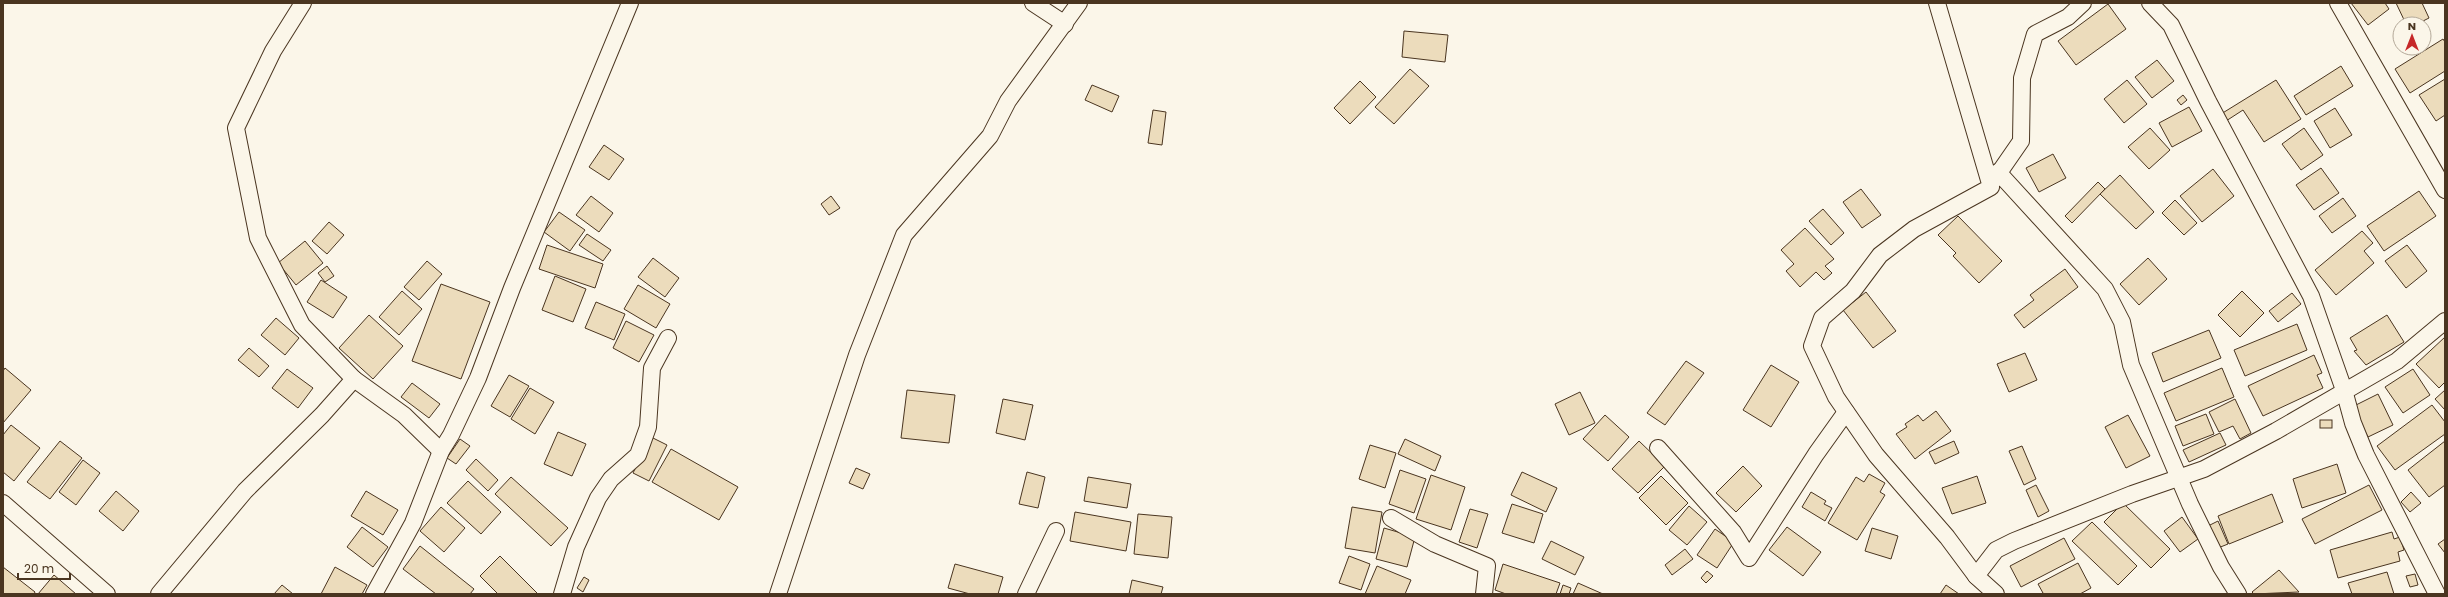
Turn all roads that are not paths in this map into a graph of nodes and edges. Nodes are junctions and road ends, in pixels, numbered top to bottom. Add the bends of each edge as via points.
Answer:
1 (303, 3) edge
2 (630, 3) edge
3 (1033, 3) edge
4 (1079, 3) edge
5 (1937, 3) edge
6 (2083, 3) edge
7 (2150, 3) edge
8 (2338, 3) edge
9 (1065, 24) junction
10 (1998, 172) junction
11 (1991, 187) junction
12 (2445, 190) edge
13 (2445, 321) edge
14 (668, 338) dead end
15 (354, 379) junction
16 (2344, 390) junction
17 (1846, 412) junction
18 (1658, 448) dead end
19 (441, 451) junction
20 (2179, 478) junction
21 (3, 503) edge
22 (1391, 518) dead end
23 (1056, 531) dead end
24 (1976, 576) junction
25 (106, 594) edge
26 (159, 594) edge
27 (374, 594) edge
28 (562, 594) edge
29 (778, 594) edge
30 (1026, 594) edge
31 (1484, 594) edge
32 (1996, 594) edge
33 (2238, 594) edge
34 (2436, 594) edge

1 - 15 street via 273,51 236,128 258,238 302,325
2 - 19 street via 512,288 478,378
3 - 9 street
4 - 9 street
5 - 11 street
6 - 10 street via 2068,17 2036,34 2022,78 2021,141
7 - 16 street via 2171,25 2208,101 2311,296
8 - 12 street
9 - 29 street via 1008,101 990,136 904,235 857,355
10 - 11 street
10 - 20 street via 2105,288 2122,322 2131,365
11 - 17 street via 1914,229 1880,256 1853,291 1822,318 1812,346 1836,397
13 - 16 street via 2397,361
14 - 28 street via 652,368 648,427 638,454 611,479 598,498 576,547
15 - 19 street via 404,415
15 - 26 street via 322,415 245,491
16 - 20 street via 2270,434 2204,469
16 - 34 street via 2353,423 2366,455
17 - 18 street via 1749,558 1733,532
17 - 24 street via 1876,454 1947,537
19 - 27 street via 413,523
20 - 24 street via 2014,541 1996,550
20 - 33 street via 2205,536
21 - 25 street
22 - 31 street via 1435,544 1487,566
23 - 30 street
24 - 32 street

